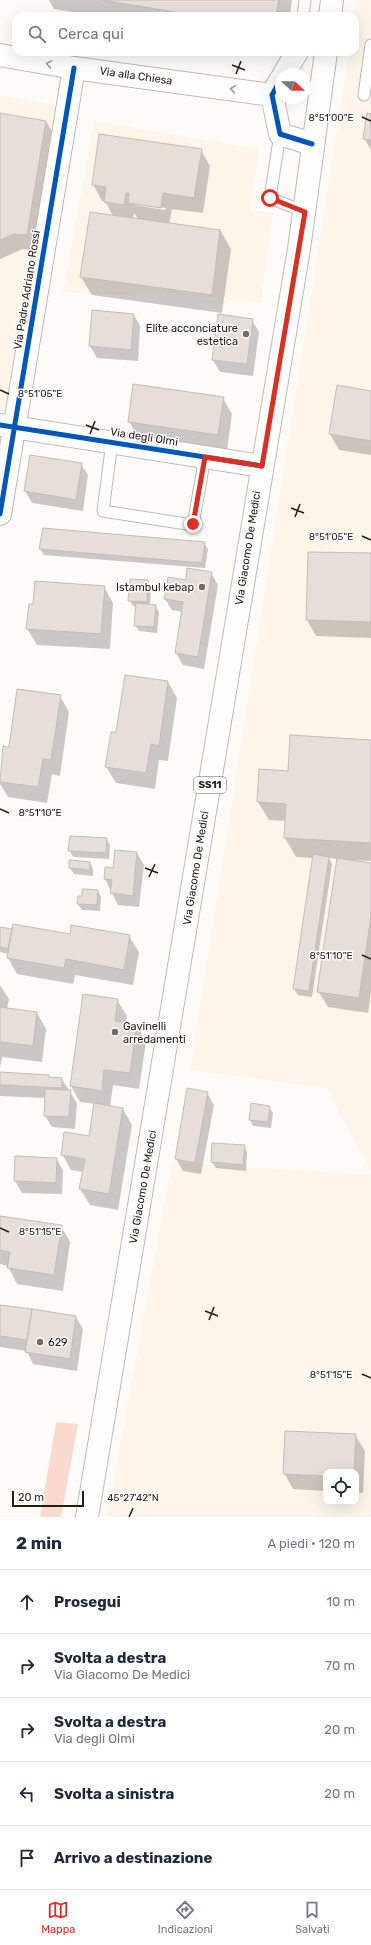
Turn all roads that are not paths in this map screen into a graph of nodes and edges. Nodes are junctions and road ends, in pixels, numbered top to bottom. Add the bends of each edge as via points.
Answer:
1 (305, 0) edge
2 (332, 0) edge
3 (303, 12) edge
4 (330, 12) edge
5 (371, 45) edge
6 (0, 55) edge
7 (295, 56) edge
8 (325, 56) edge
9 (74, 68) junction
10 (288, 68) edge
11 (275, 87) edge
12 (364, 95) dead end
13 (277, 104) edge
14 (280, 134) junction
15 (312, 144) junction
16 (305, 212) junction
17 (8, 426) edge
18 (112, 442) junction
19 (205, 457) junction
20 (262, 466) junction
21 (0, 514) edge
22 (87, 1517) edge

1 - 3 lane
2 - 4 main road
5 - 12 lane
9 -> 6 main road, Via alla Chiesa
7 - 10 main road
8 - 15 main road, Via Giacomo De Medici / SS11
11 -> 9 main road, Via alla Chiesa
9 - 17 main road, Via Padre Adriano Rossi
13 - 14 main road, Via alla Chiesa
14 - 15 main road
14 - 16 lane via 270,198
15 - 16 main road, Via Giacomo De Medici / SS11
16 - 20 main road, Via Giacomo De Medici / SS11
17 - 18 main road, Via degli Olmi
17 - 21 main road, Via Padre Adriano Rossi
18 - 19 main road, Via degli Olmi
18 - 19 lane via 103,511 193,524
19 - 20 main road, Via degli Olmi
20 - 22 main road, Via Giacomo De Medici / SS11

